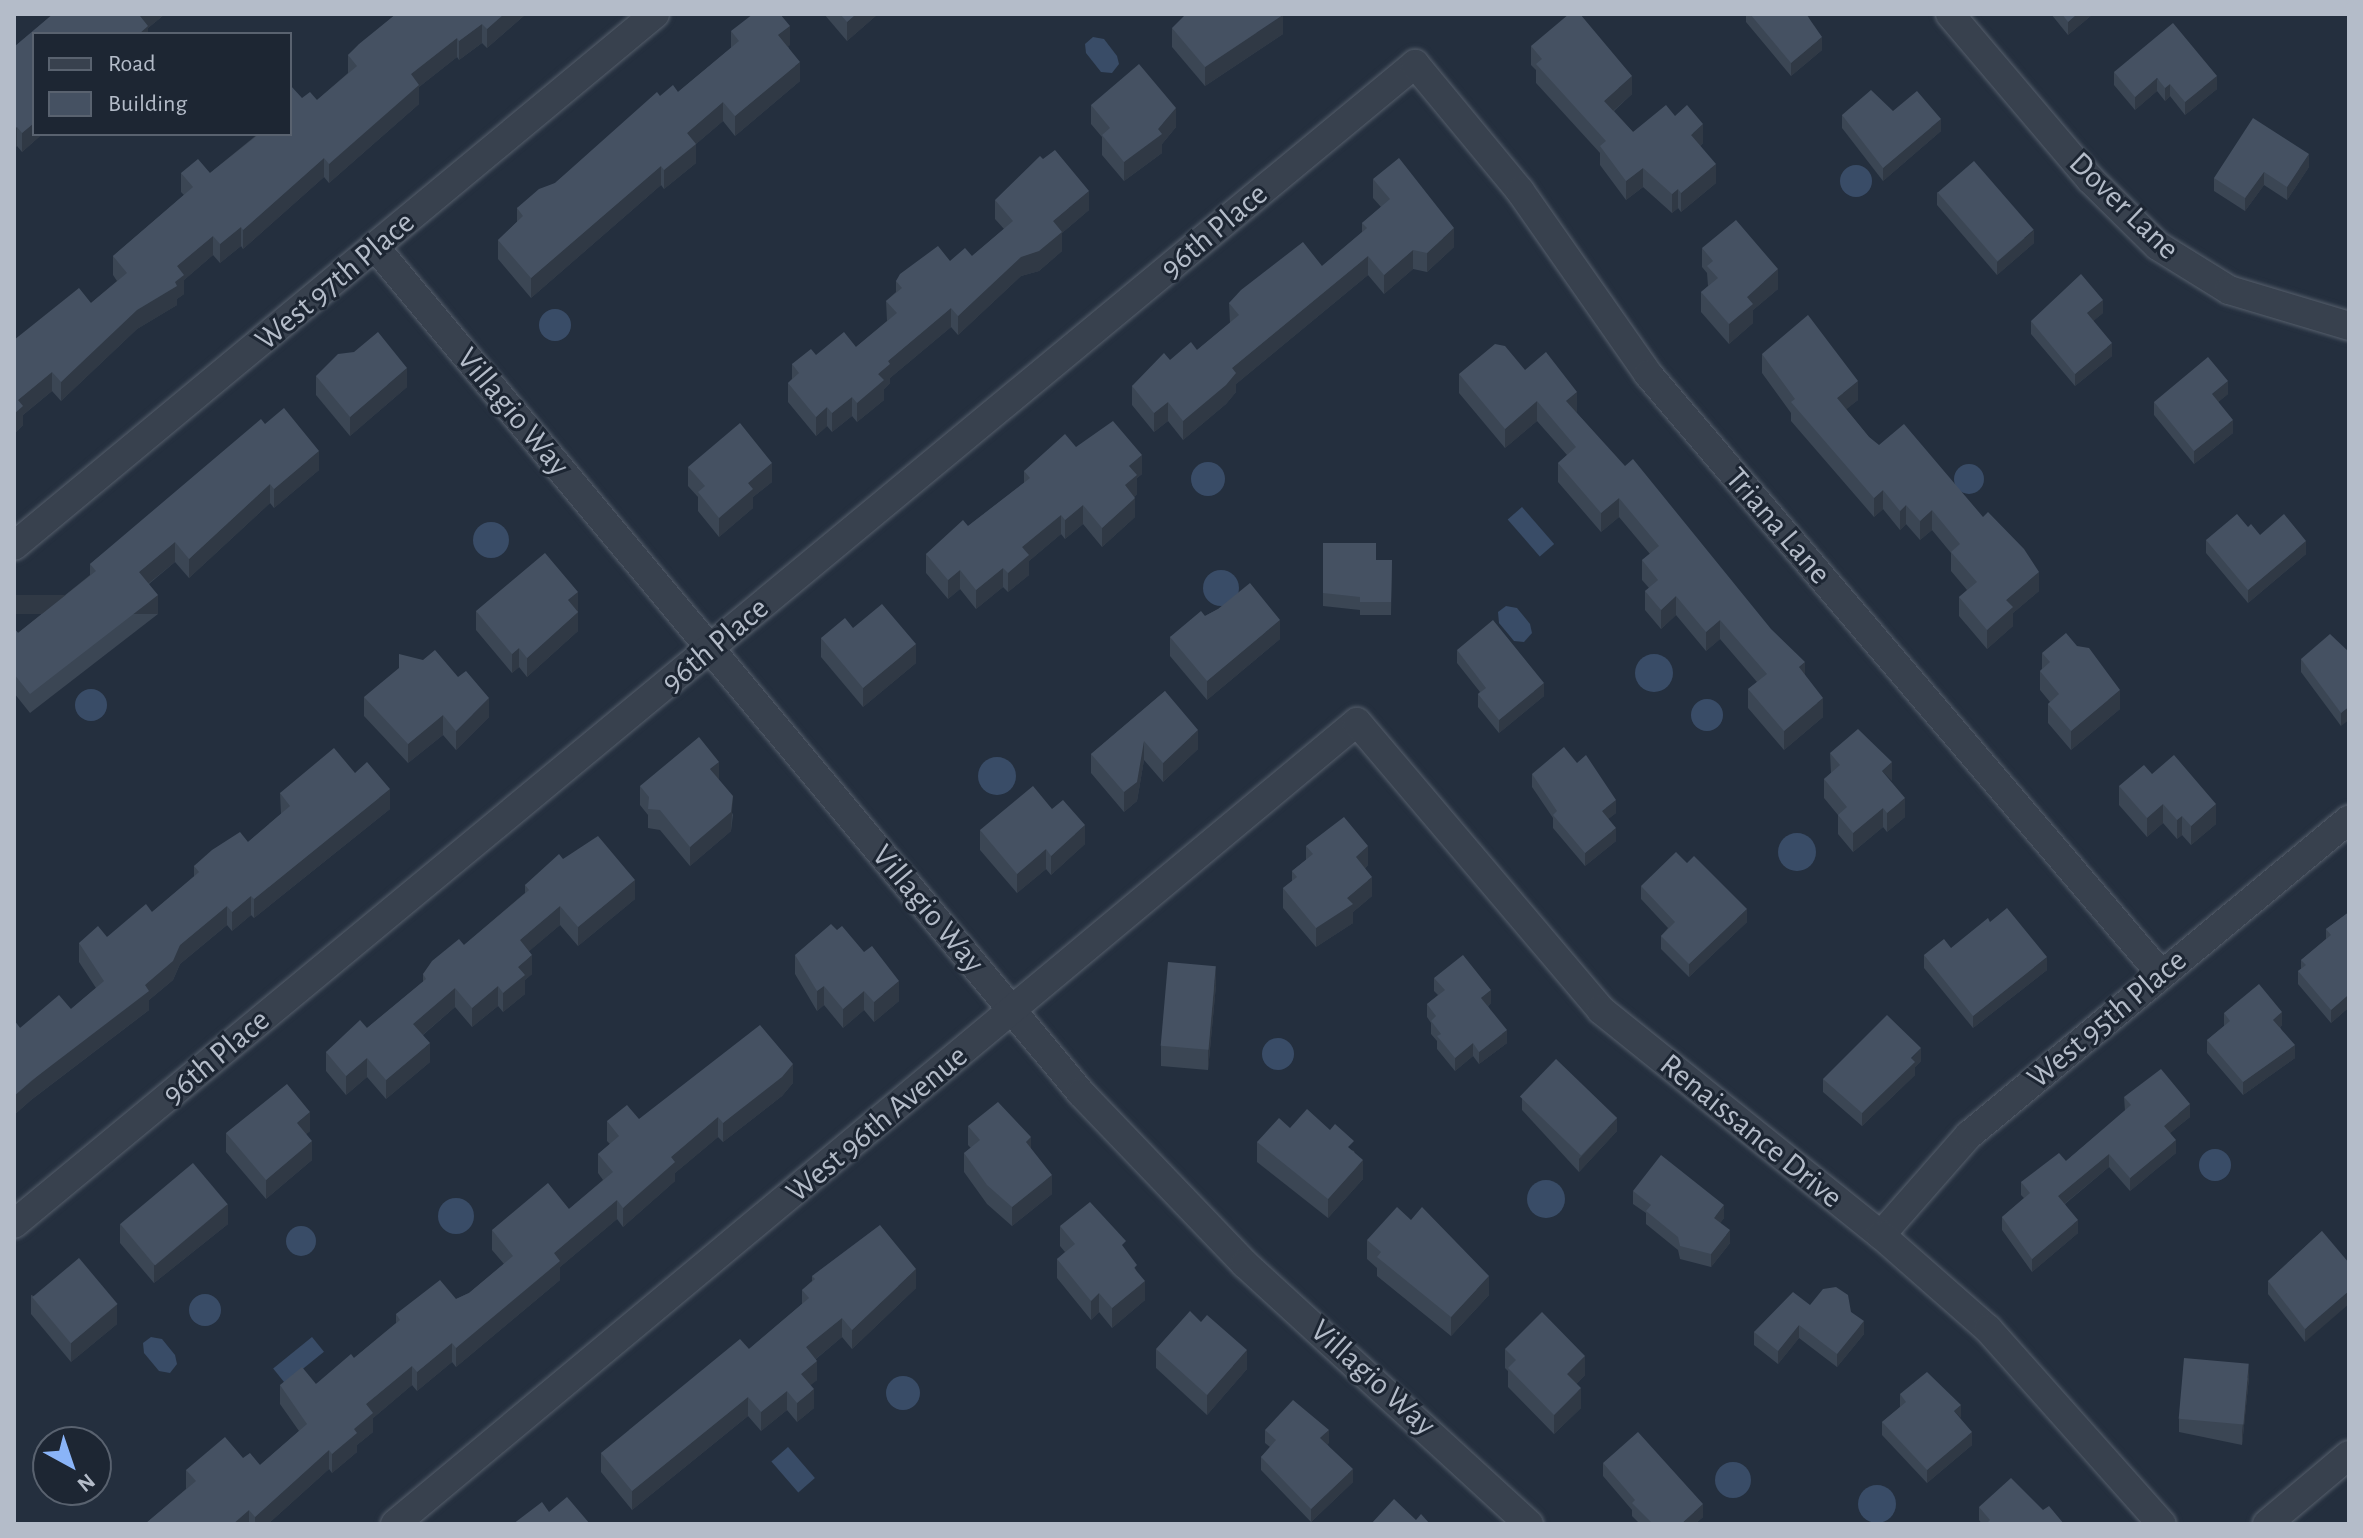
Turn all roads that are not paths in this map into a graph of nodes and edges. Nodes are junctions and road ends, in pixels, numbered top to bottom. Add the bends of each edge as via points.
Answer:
1 (655, 14) edge
2 (1950, 14) edge
3 (1415, 64) joint
4 (376, 248) junction
5 (2349, 326) edge
6 (14, 546) edge
7 (710, 649) junction
8 (1357, 722) joint
9 (2349, 820) edge
10 (2160, 973) junction
11 (1013, 1011) junction
12 (14, 1224) edge
13 (1881, 1235) junction
14 (2349, 1455) edge
15 (395, 1524) edge
16 (1529, 1524) edge
17 (2162, 1524) edge
18 (2267, 1524) edge

1 - 4 street, West 97th Place
2 - 5 street, Dover Lane via 2090,179 2158,246 2229,290
3 - 7 street, 96th Place
3 - 10 street, Triana Lane via 1520,191 1648,374
4 - 6 street, West 97th Place
4 - 7 street, Villagio Way
7 - 11 street, Villagio Way
7 - 12 street, 96th Place
8 - 11 street, West 96th Avenue
8 - 13 street, Renaissance Drive via 1601,1010
9 - 10 street, West 95th Place
10 - 13 street, West 95th Place via 1969,1135
11 - 15 street, West 96th Avenue
11 - 16 street, Villagio Way via 1137,1155 1245,1264
13 - 17 street, Renaissance Drive via 2019,1361
14 - 18 street

